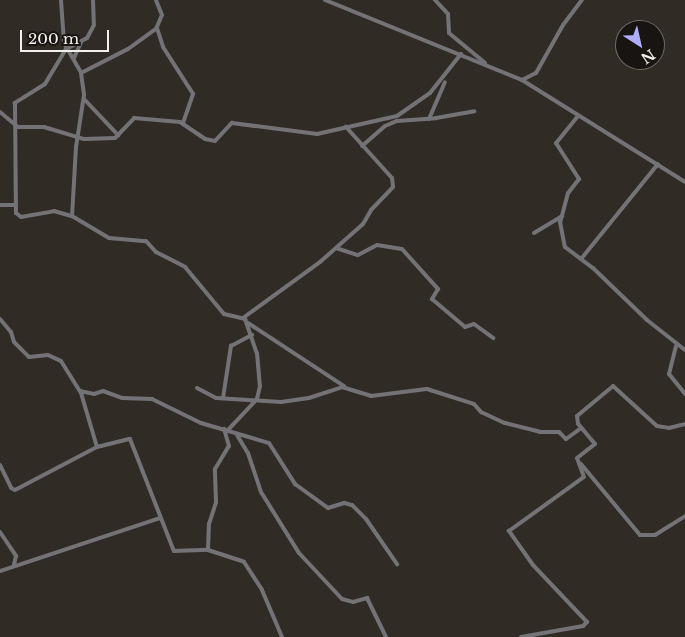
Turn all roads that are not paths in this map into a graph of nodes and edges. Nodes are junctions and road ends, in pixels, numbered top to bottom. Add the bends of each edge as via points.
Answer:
1 (61, 0) edge
2 (93, 0) edge
3 (156, 0) edge
4 (325, 0) edge
5 (435, 0) edge
6 (582, 0) edge
7 (157, 28) junction
8 (81, 42) junction
9 (66, 49) junction
10 (461, 54) junction
11 (74, 58) junction
12 (489, 67) junction
13 (80, 74) junction
14 (522, 80) junction
15 (445, 82) dead end
16 (84, 99) junction
17 (474, 111) dead end
18 (0, 112) edge
19 (578, 116) junction
20 (430, 119) junction
21 (183, 123) junction
22 (15, 125) junction
23 (346, 127) junction
24 (118, 135) junction
25 (77, 138) junction
26 (362, 146) junction
27 (658, 164) junction
28 (685, 182) edge
29 (0, 205) edge
30 (15, 205) junction
31 (72, 216) junction
32 (562, 216) junction
33 (534, 233) dead end
34 (336, 248) junction
35 (581, 259) junction
36 (0, 319) edge
37 (244, 320) junction
38 (252, 335) junction
39 (493, 338) dead end
40 (676, 346) junction
41 (685, 350) edge
42 (346, 387) junction
43 (198, 388) dead end
44 (80, 391) junction
45 (685, 394) edge
46 (223, 398) junction
47 (257, 399) junction
48 (685, 424) edge
49 (581, 428) junction
50 (226, 430) junction
51 (237, 435) junction
52 (97, 447) junction
53 (578, 460) junction
54 (0, 465) edge
55 (685, 516) edge
56 (160, 518) junction
57 (0, 532) edge
58 (208, 550) junction
59 (397, 564) dead end
60 (14, 565) junction
61 (0, 571) edge
62 (282, 637) edge
63 (386, 637) edge
64 (521, 637) edge

1 - 9 street
2 - 8 street via 94,25
3 - 7 street via 162,15
4 - 10 street
5 - 12 street via 448,14 449,33
6 - 14 street via 563,25 536,73
7 - 13 street via 128,49
7 - 21 street via 164,47 193,94
8 - 9 street
8 - 11 street
9 - 11 street
9 - 22 street via 45,84 15,103
10 - 12 street
10 - 23 street via 442,80 409,109 388,120
11 - 13 street
12 - 14 street
13 - 16 street
14 - 19 street
15 - 20 street
16 - 24 street
16 - 25 street
17 - 20 street
18 - 22 street
19 - 27 street
19 - 32 street via 556,144 579,180 568,194
20 - 26 street via 404,119 392,123
21 - 23 street via 206,139 215,141 232,123 313,134
21 - 24 street via 134,118
22 - 25 street via 44,127
22 - 30 street
23 - 26 street
24 - 25 street via 112,139
25 - 31 street
26 - 34 street via 392,178 394,185 363,224
27 - 28 street
27 - 35 street
29 - 30 street
30 - 31 street via 16,213 21,217 54,211
31 - 37 street via 109,238 146,241 156,252 185,267 224,314
32 - 33 street
32 - 35 street via 560,228 565,248
34 - 37 street via 284,291 250,310
34 - 39 street via 358,255 377,245 402,249 438,289 432,296 433,300 466,328 476,326
35 - 40 street
36 - 44 street via 11,332 14,342 29,357 48,355 59,360
37 - 38 street
37 - 42 street via 259,333
38 - 46 street via 231,346
38 - 47 street via 259,379
40 - 41 street
40 - 45 street via 669,374
42 - 47 street via 281,402
42 - 49 street via 371,396 418,389 434,391 474,404 504,423 540,432 559,432 566,440
43 - 46 street via 210,396
44 - 50 street via 94,394 103,391 122,398 152,399
44 - 52 street
46 - 47 street
47 - 50 street
48 - 49 street via 668,428 657,426 612,386 577,416
49 - 53 street via 596,444
50 - 51 street
50 - 58 street via 230,446 215,469 216,502 209,524
51 - 59 street via 269,443 295,484 325,507 332,509 346,502 352,505 366,519
51 - 63 street via 246,449 265,499 307,563 345,601 367,598
52 - 54 street via 15,490
52 - 56 street via 131,440
53 - 55 street via 640,535 655,535
53 - 64 street via 585,475 583,478 509,531 528,558 587,622 583,626
56 - 58 street via 174,552
56 - 60 street
57 - 60 street via 15,553
58 - 62 street via 244,562 262,590
60 - 61 street

